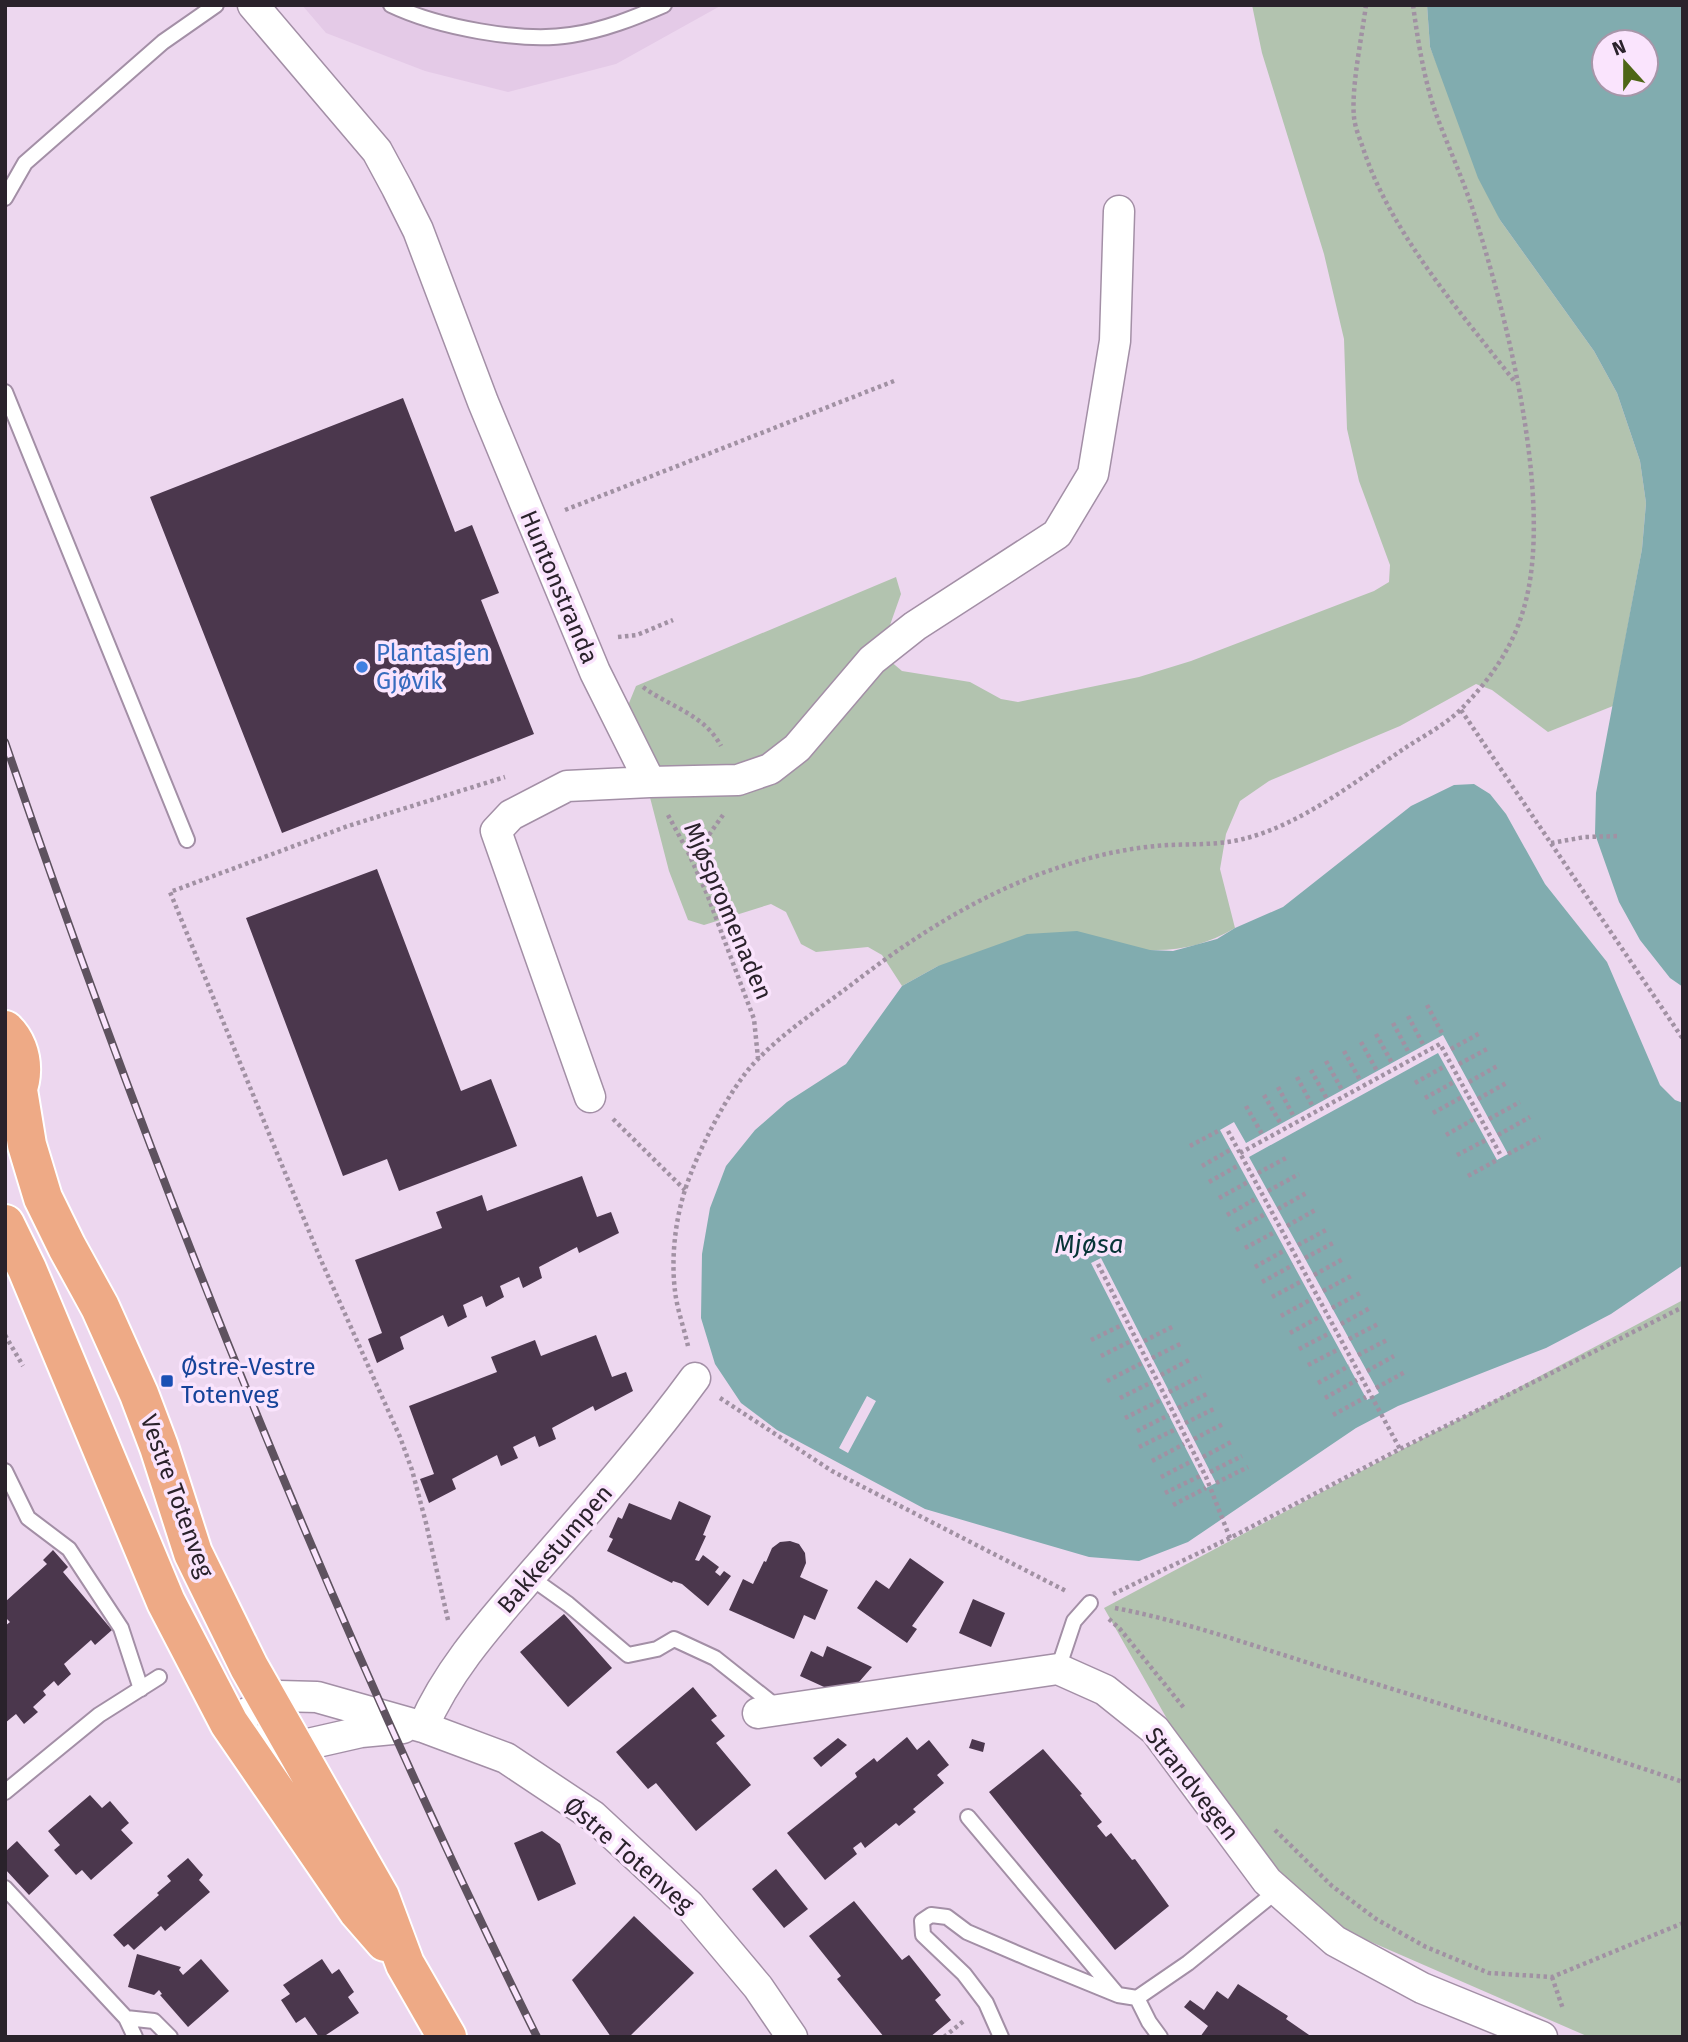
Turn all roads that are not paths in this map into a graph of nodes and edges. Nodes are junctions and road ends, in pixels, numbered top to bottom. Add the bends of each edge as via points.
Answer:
1 (216, 5) edge
2 (253, 5) edge
3 (391, 5) edge
4 (664, 5) edge
5 (5, 198) edge
6 (1119, 211) dead end
7 (5, 392) edge
8 (650, 782) junction
9 (187, 840) dead end
10 (5, 1030) edge
11 (590, 1097) road end
12 (12, 1100) edge
13 (5, 1224) edge
14 (695, 1378) road end
15 (5, 1471) edge
16 (530, 1577) junction
17 (1090, 1603) road end
18 (1058, 1669) junction
19 (159, 1677) dead end
20 (141, 1689) junction
21 (269, 1701) junction
22 (768, 1711) joint
23 (423, 1727) junction
24 (233, 1730) junction
25 (295, 1747) junction
26 (5, 1792) edge
27 (968, 1817) dead end
28 (5, 1888) edge
29 (1278, 1890) junction
30 (405, 1964) junction
31 (1118, 1995) junction
32 (1138, 1998) junction
33 (126, 2018) junction
34 (135, 2037) edge
35 (170, 2037) edge
36 (447, 2037) edge
37 (792, 2037) edge
38 (1001, 2037) edge
39 (1160, 2037) edge
40 (1542, 2037) edge

1 - 5 lane via 163,42 25,163
2 - 8 street, Huntonstranda via 377,151 397,188 418,230 595,672
3 - 4 lane via 467,29 544,37 627,21
6 - 8 street via 1115,341 1093,474 1057,534 915,626 872,660 797,748 770,769 737,780
7 - 9 lane
8 - 11 street via 567,786 511,815 496,831
10 - 12 main road, Vestre Totenveg via 19,1052 22,1071
12 - 21 main road, Vestre Totenveg via 43,1198 139,1394 194,1553
13 - 24 main road, Vestre Totenveg via 166,1602
14 - 16 street, Bakkestumpen via 659,1428
15 - 20 lane via 28,1518 69,1549 121,1628
16 - 22 lane via 628,1655 657,1649 674,1639 715,1658
16 - 23 street, Bakkestumpen via 461,1658
17 - 18 lane via 1074,1621
18 - 22 street
18 - 29 street, Strandvegen via 1105,1690 1155,1730
19 - 20 lane
20 - 26 lane via 99,1715
21 - 23 street, Østre Totenveg via 279,1696 317,1697
21 - 24 street, Østre Totenveg
21 - 25 main road, Vestre Totenveg
23 - 25 street, Østre Totenveg via 361,1732
23 - 37 street, Østre Totenveg via 506,1758 593,1816 689,1905 758,1987
24 - 25 street, Østre Totenveg
24 - 30 main road, Vestre Totenveg via 358,1911
25 - 30 main road, Vestre Totenveg via 380,1897
27 - 31 lane
28 - 33 lane
29 - 32 lane via 1188,1964
29 - 40 street, Strandvegen via 1335,1941 1422,1988
30 - 36 main road, Vestre Totenveg
31 - 32 lane
31 - 38 lane via 967,1932 947,1917 931,1915 922,1921 923,1934 986,2003
32 - 39 lane
33 - 34 lane
33 - 35 lane via 154,2021

